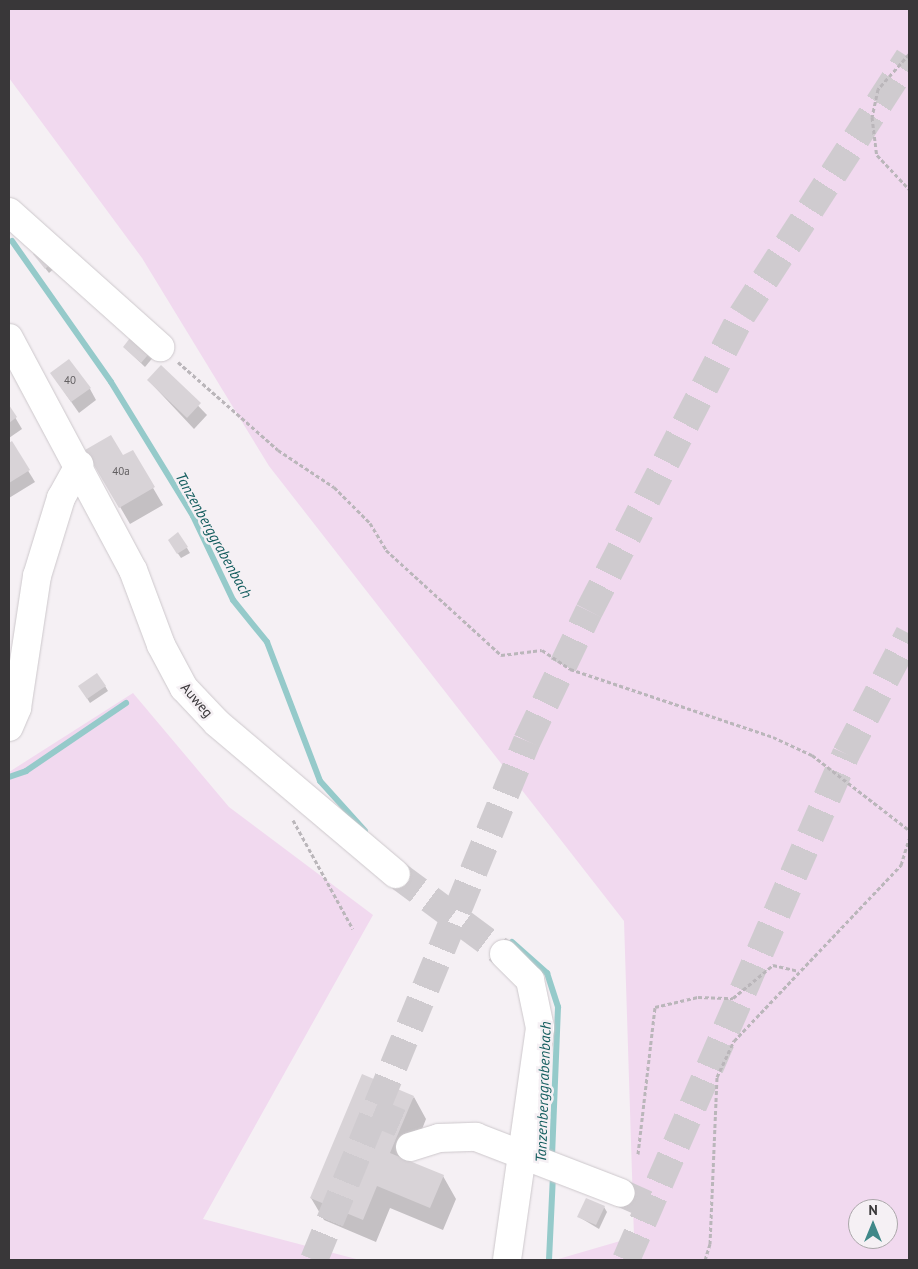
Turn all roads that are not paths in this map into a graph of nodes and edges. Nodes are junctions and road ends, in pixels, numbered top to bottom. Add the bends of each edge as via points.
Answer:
1 (9, 212) edge
2 (9, 338) edge
3 (160, 347) road end
4 (79, 465) junction
5 (9, 728) edge
6 (396, 874) tunnel mouth
7 (504, 954) tunnel mouth
8 (410, 1137) tunnel mouth
9 (529, 1155) junction
10 (621, 1193) tunnel mouth
11 (507, 1260) edge

1 - 3 street
2 - 4 street, Auweg
4 - 5 street via 61,498 38,576 17,708
4 - 6 street, Auweg via 133,570 161,645 184,688 217,723
7 - 9 street via 530,980 538,1008
8 - 9 street via 476,1137
9 - 10 street
9 - 11 street

